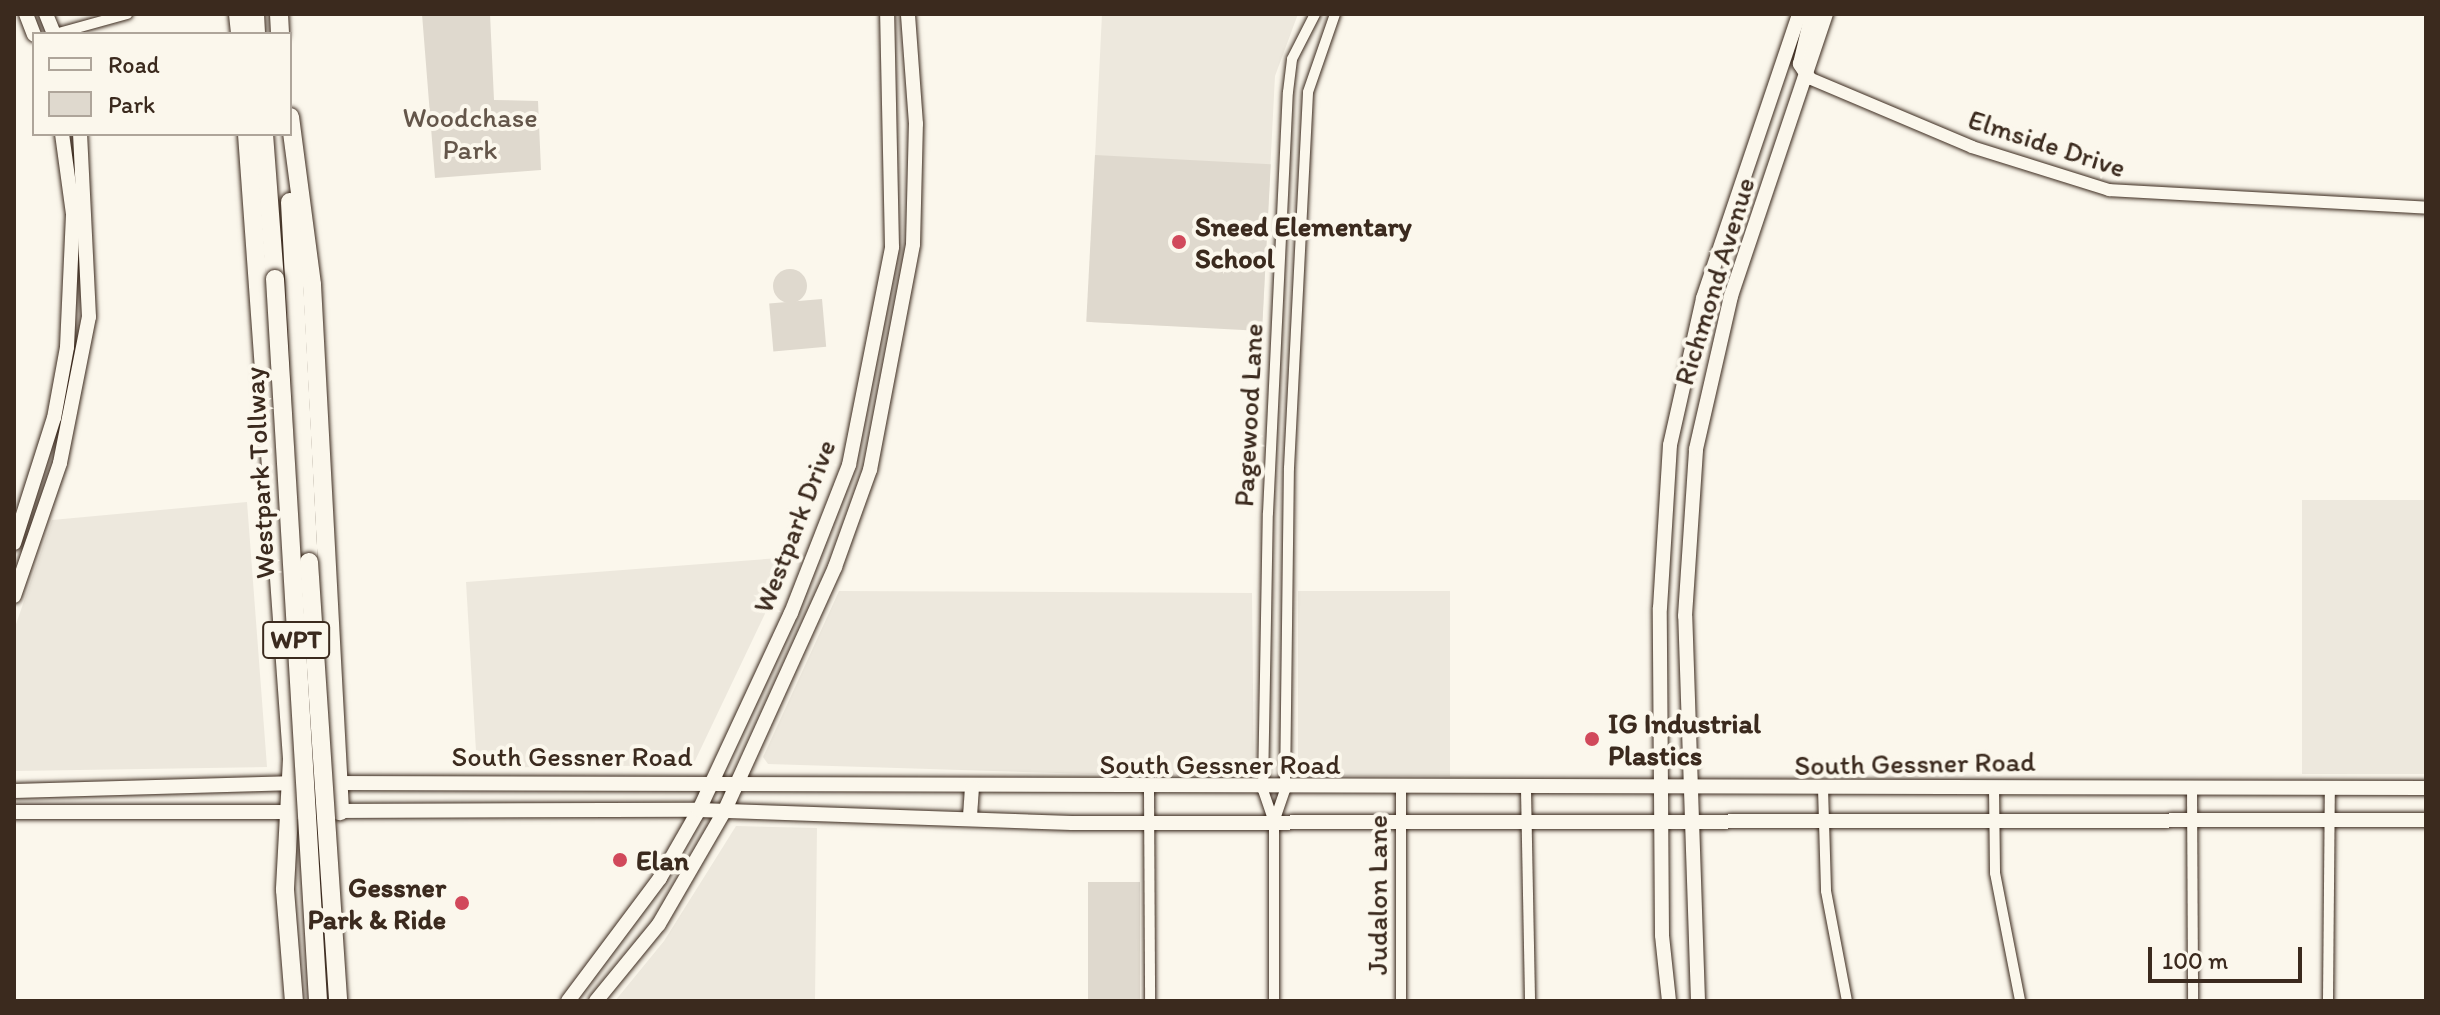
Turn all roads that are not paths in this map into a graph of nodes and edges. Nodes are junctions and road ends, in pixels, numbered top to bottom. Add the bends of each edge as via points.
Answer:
1 (127, 14) edge
2 (887, 14) edge
3 (908, 14) edge
4 (1315, 14) edge
5 (1335, 14) edge
6 (1799, 14) edge
7 (1812, 14) edge
8 (1826, 14) edge
9 (61, 32) edge
10 (1809, 78) junction
11 (292, 132) edge
12 (62, 136) edge
13 (80, 136) edge
14 (247, 136) edge
15 (264, 136) edge
16 (286, 136) edge
17 (2426, 208) edge
18 (89, 212) junction
19 (73, 214) junction
20 (1725, 236) junction
21 (1750, 241) junction
22 (60, 385) junction
23 (78, 388) junction
24 (849, 465) junction
25 (870, 470) junction
26 (14, 543) edge
27 (18, 574) edge
28 (14, 596) edge
29 (1660, 608) junction
30 (791, 613) junction
31 (1685, 616) junction
32 (809, 622) junction
33 (713, 781) junction
34 (507, 782) junction
35 (738, 782) junction
36 (291, 783) junction
37 (338, 783) junction
38 (972, 787) junction
39 (2330, 787) junction
40 (1401, 788) junction
41 (1823, 788) junction
42 (1994, 788) junction
43 (2192, 788) junction
44 (2426, 788) edge
45 (1149, 790) junction
46 (1263, 790) junction
47 (1285, 790) junction
48 (1526, 790) junction
49 (14, 791) edge
50 (1661, 791) junction
51 (1690, 791) junction
52 (699, 810) junction
53 (340, 811) junction
54 (508, 811) junction
55 (14, 812) edge
56 (724, 812) junction
57 (288, 813) junction
58 (970, 816) junction
59 (1661, 819) junction
60 (1401, 820) junction
61 (1690, 820) junction
62 (2426, 820) edge
63 (1525, 821) junction
64 (1274, 822) junction
65 (1822, 822) junction
66 (2328, 822) junction
67 (1149, 823) junction
68 (1993, 823) junction
69 (2192, 823) junction
70 (294, 1001) edge
71 (318, 1001) edge
72 (338, 1001) edge
73 (568, 1001) edge
74 (596, 1001) edge
75 (1150, 1001) edge
76 (1274, 1001) edge
77 (1401, 1001) edge
78 (1530, 1001) edge
79 (1669, 1001) edge
80 (1698, 1001) edge
81 (1847, 1001) edge
82 (2020, 1001) edge
83 (2193, 1001) edge
84 (2328, 1001) edge

1 - 9 street
2 - 24 main road, Westpark Drive via 891,257
3 - 25 main road, Westpark Drive via 916,124 913,244
4 - 46 street, Pagewood Lane via 1292,59 1288,92
5 - 47 street, Pagewood Lane via 1308,92 1289,468
6 - 20 main road, Richmond Avenue
7 - 10 main road via 1800,64
8 - 10 main road, Richmond Avenue
10 - 17 street, Elmside Drive via 1972,147 2109,190
10 - 21 main road, Richmond Avenue
11 - 37 highway via 312,285
12 - 19 main road
13 - 18 main road
14 - 36 highway
15 - 71 highway, Westpark Tollway / WPT, bridge
16 - 72 highway, Westpark Tollway / WPT, bridge
18 - 19 main road
18 - 23 main road via 91,293
19 - 22 main road
20 - 21 main road
20 - 29 main road, Richmond Avenue via 1676,405
21 - 31 main road, Richmond Avenue via 1704,402
22 - 23 main road
22 - 26 main road
23 - 27 main road
24 - 25 main road
24 - 30 main road, Westpark Drive
25 - 32 main road, Westpark Drive
27 - 28 main road
29 - 31 main road
29 - 50 main road, Richmond Avenue
30 - 32 main road
30 - 33 main road, Westpark Drive
31 - 51 main road, Richmond Avenue
32 - 35 main road, Westpark Drive
33 - 34 main road, South Gessner Road
33 - 35 main road, South Gessner Road
33 - 52 main road, Westpark Drive
34 - 37 main road, South Gessner Road
34 - 54 main road
35 - 38 main road, South Gessner Road
35 - 56 main road, Westpark Drive
36 - 37 main road, South Gessner Road
36 - 49 main road, South Gessner Road
36 - 57 highway
37 - 53 highway
38 - 45 main road, South Gessner Road
38 - 58 main road
39 - 43 main road, South Gessner Road
39 - 44 main road, South Gessner Road
39 - 66 street
40 - 47 main road, South Gessner Road
40 - 48 main road, South Gessner Road
40 - 60 street, Judalon Lane
41 - 42 main road, South Gessner Road
41 - 51 main road, South Gessner Road
41 - 65 street
42 - 43 main road, South Gessner Road
42 - 68 street
43 - 69 street
45 - 46 main road, South Gessner Road
45 - 67 street
46 - 47 main road, South Gessner Road
46 - 64 street, Pagewood Lane
47 - 64 street, Pagewood Lane
48 - 50 main road, South Gessner Road
48 - 63 street
50 - 51 main road, South Gessner Road
50 - 59 main road, Richmond Avenue
51 - 61 main road, Richmond Avenue
52 - 54 main road, South Gessner Road
52 - 56 main road, South Gessner Road
52 - 73 main road, Westpark Drive via 660,878
53 - 54 main road, South Gessner Road
53 - 57 main road, South Gessner Road
55 - 57 main road, South Gessner Road
56 - 58 main road, South Gessner Road
56 - 74 main road, Westpark Drive via 659,924
57 - 70 highway
58 - 67 main road, South Gessner Road
59 - 61 main road, South Gessner Road
59 - 63 main road, South Gessner Road
59 - 79 main road, Richmond Avenue
60 - 63 main road, South Gessner Road
60 - 64 main road, South Gessner Road
60 - 77 street, Judalon Lane
61 - 65 main road, South Gessner Road
61 - 80 main road, Richmond Avenue
62 - 66 main road, South Gessner Road
63 - 78 street
64 - 67 main road, South Gessner Road
64 - 76 street, Pagewood Lane
65 - 68 main road, South Gessner Road
65 - 81 street via 1831,933
66 - 69 main road, South Gessner Road
66 - 84 street
67 - 75 street
68 - 69 main road, South Gessner Road
68 - 82 street via 2003,932
69 - 83 street

